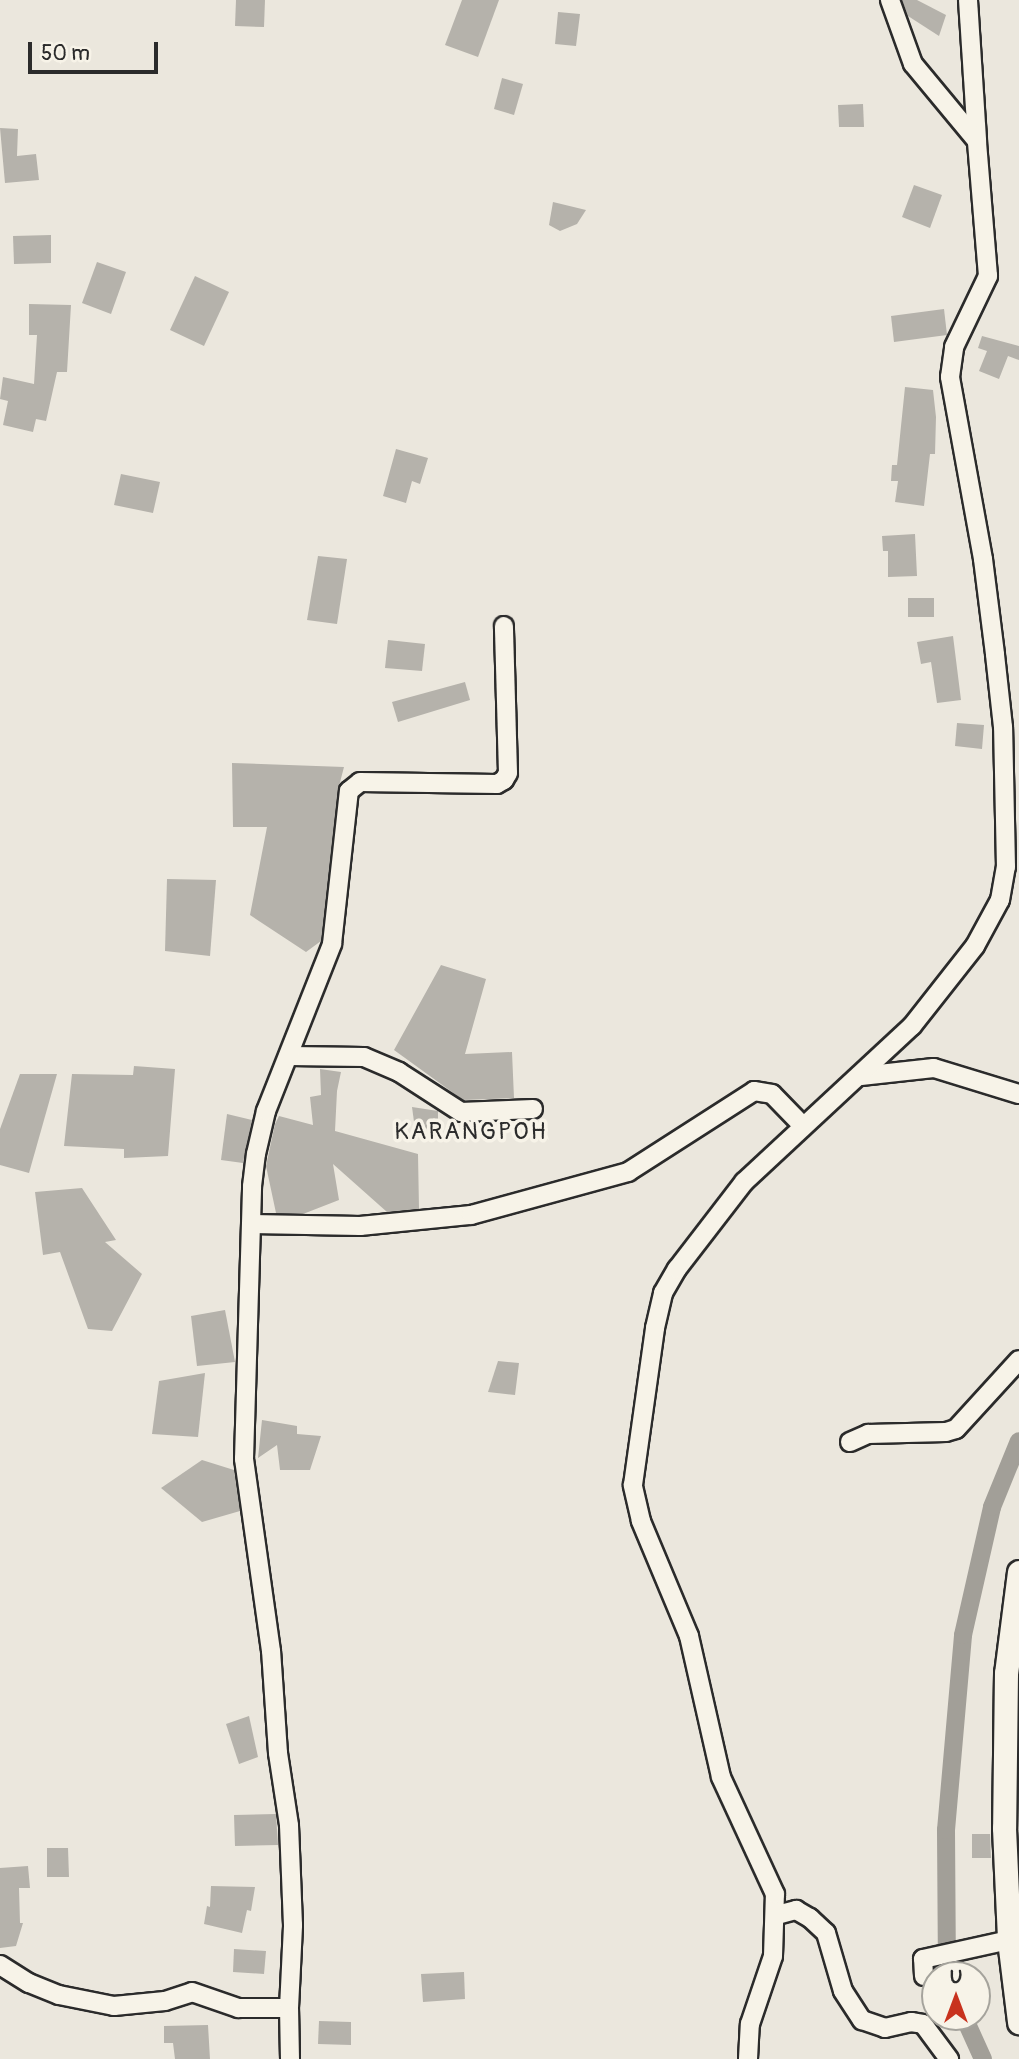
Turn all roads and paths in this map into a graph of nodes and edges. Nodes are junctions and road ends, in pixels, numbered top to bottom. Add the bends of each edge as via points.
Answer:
1 (890, 0) edge
2 (968, 0) edge
3 (976, 141) junction
4 (504, 626) dead end
5 (1013, 844) edge
6 (290, 1056) junction
7 (861, 1076) junction
8 (1019, 1094) edge
9 (533, 1109) dead end
10 (803, 1126) junction
11 (251, 1224) junction
12 (1019, 1360) edge
13 (850, 1442) dead end
14 (1019, 1572) edge
15 (776, 1915) junction
16 (1009, 1940) junction
17 (922, 1961) edge
18 (0, 1965) edge
19 (289, 2008) junction
20 (1019, 2022) edge
21 (290, 2059) edge
22 (748, 2059) edge
23 (949, 2059) edge

1 - 3 street via 913,64
2 - 3 street
3 - 5 street via 988,276 954,347 950,377 983,559
4 - 6 street via 508,773 497,785 360,782 349,790 332,944
5 - 7 street via 1000,900 975,946 912,1026
6 - 9 street via 362,1056 461,1112
6 - 11 street via 266,1111 256,1154
7 - 8 street via 934,1068
7 - 10 street
10 - 11 street via 772,1094 754,1091 628,1172 471,1214 360,1226
10 - 15 street via 744,1182 663,1293 647,1364 633,1485 641,1521 689,1636 721,1777 765,1868 775,1894
11 - 19 street via 244,1459 289,1825 293,1925
12 - 13 street via 957,1429 867,1434
14 - 16 main road via 1006,1673 1004,1828
15 - 22 street via 773,1956 750,2024
15 - 23 street via 796,1910 826,1933 843,1991 862,2020 885,2028 923,2024
16 - 17 street
16 - 20 main road
18 - 19 street via 59,1995 114,2006 165,2001 192,1992 238,2008
19 - 21 street

